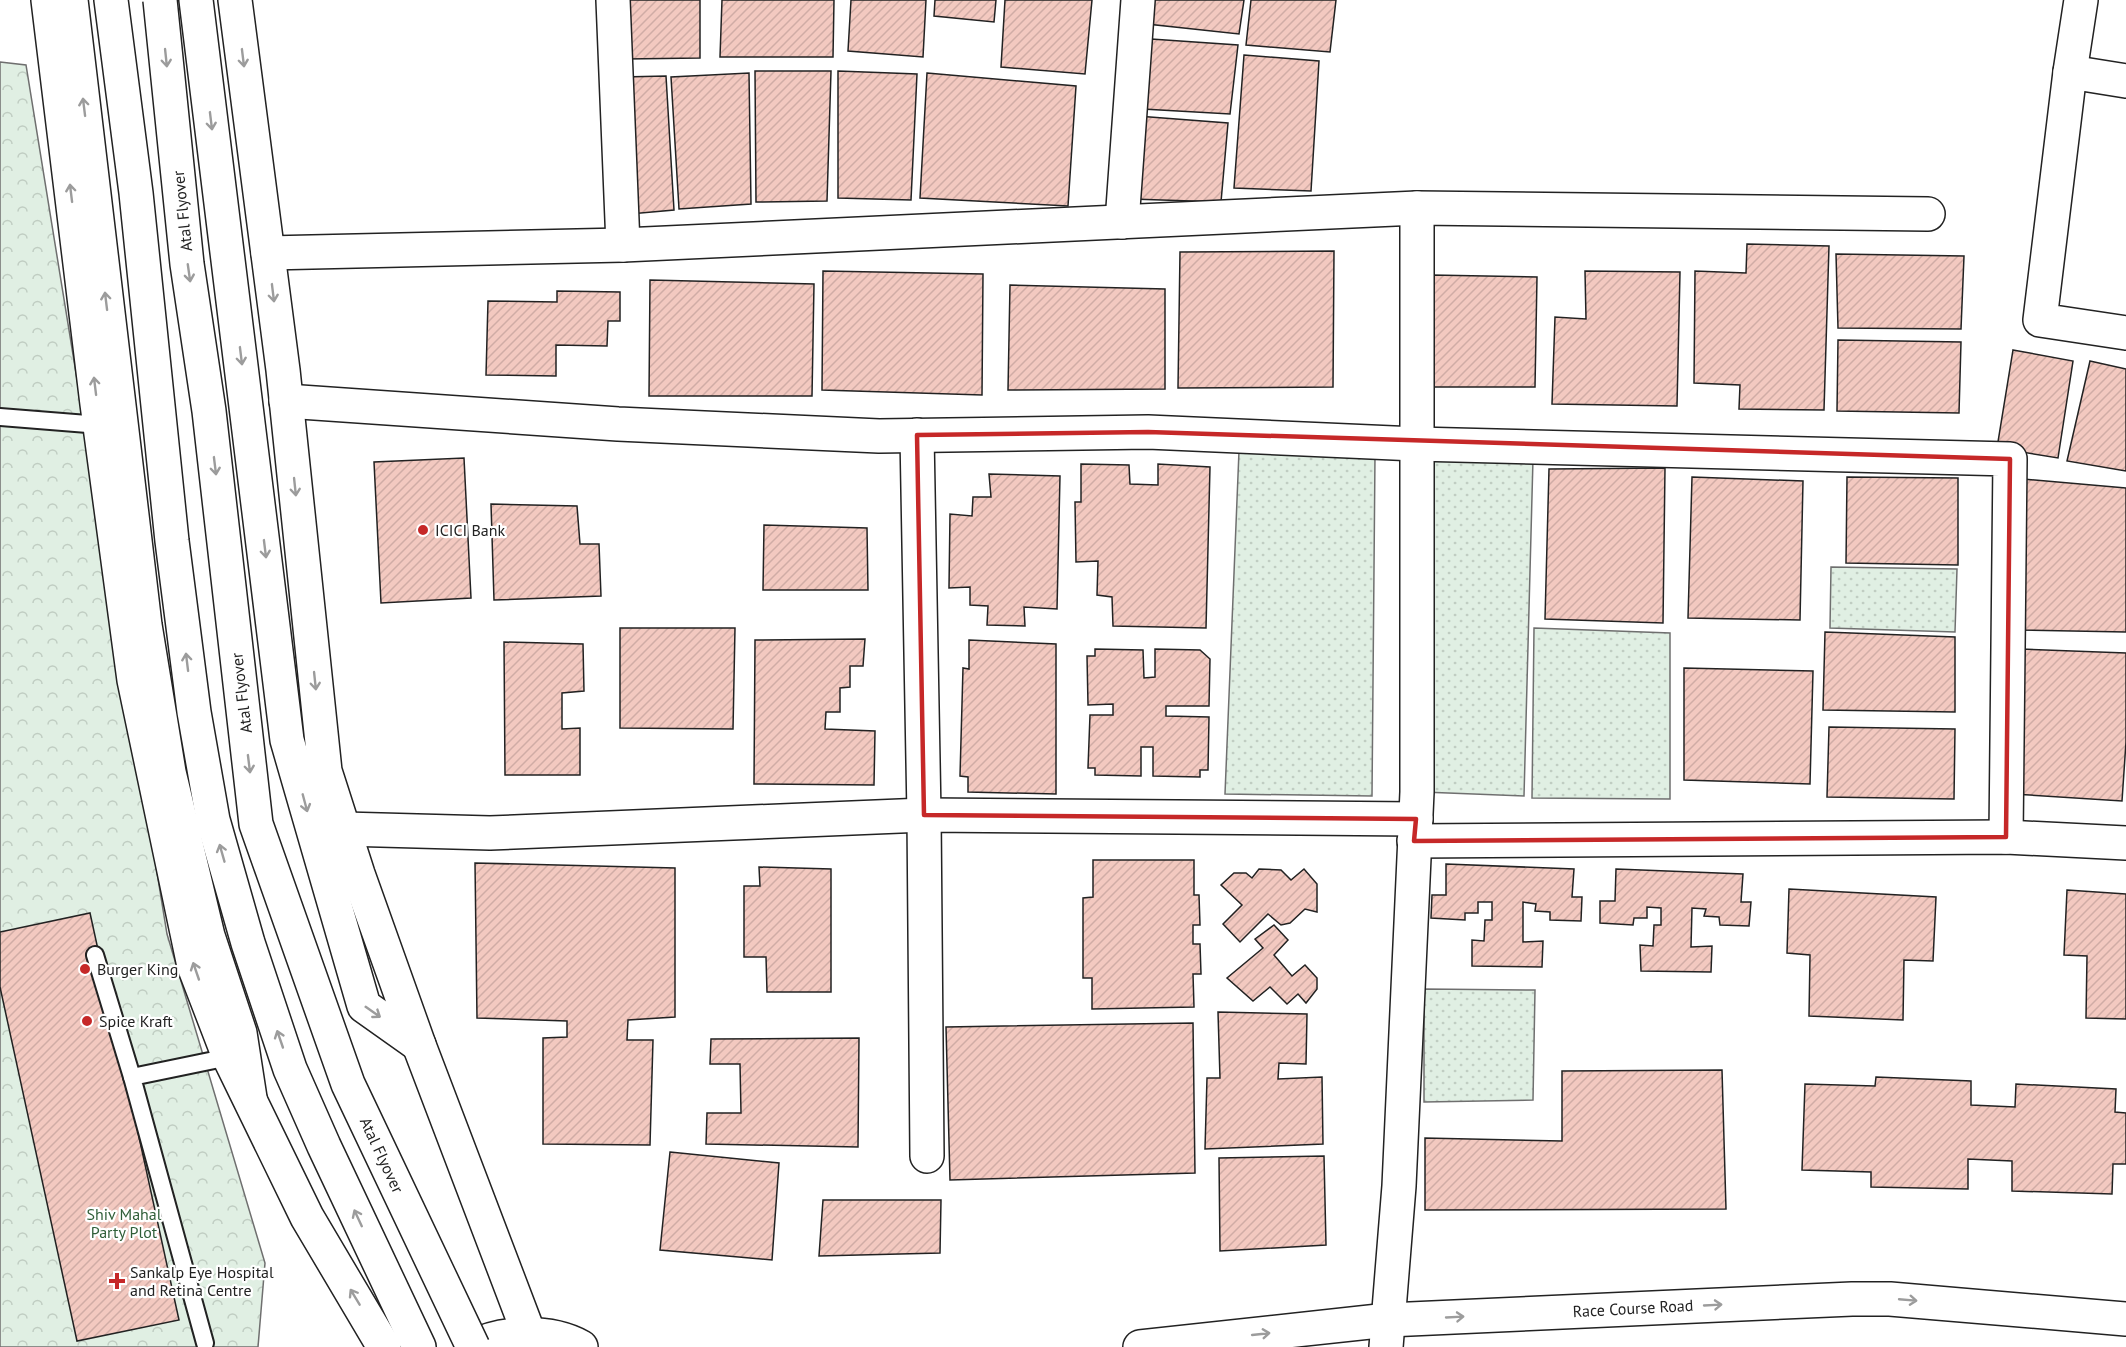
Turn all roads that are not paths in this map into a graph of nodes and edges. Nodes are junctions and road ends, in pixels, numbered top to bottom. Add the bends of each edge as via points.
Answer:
1 (48, 0) edge
2 (71, 0) edge
3 (111, 0) edge
4 (160, 0) edge
5 (196, 0) edge
6 (236, 0) edge
7 (614, 0) edge
8 (1138, 0) edge
9 (2081, 0) edge
10 (2070, 72) junction
11 (2126, 81) edge
12 (1417, 208) junction
13 (1928, 214) dead end
14 (1122, 222) junction
15 (623, 245) junction
16 (268, 253) junction
17 (2126, 333) edge
18 (286, 401) junction
19 (0, 417) edge
20 (100, 425) junction
21 (917, 435) junction
22 (1416, 444) junction
23 (924, 815) junction
24 (344, 829) junction
25 (1415, 830) junction
26 (2006, 837) junction
27 (2126, 843) edge
28 (94, 955) dead end
29 (419, 1045) junction
30 (230, 1057) junction
31 (132, 1077) junction
32 (250, 1098) junction
33 (927, 1156) dead end
34 (2126, 1319) edge
35 (1387, 1333) edge
36 (529, 1334) junction
37 (205, 1343) dead end
38 (1214, 1343) edge
39 (583, 1345) edge
40 (384, 1347) edge
41 (418, 1347) edge
42 (472, 1347) edge
43 (1140, 1347) edge

20 -> 1 street
32 -> 2 street via 240,1034 208,936 169,772 148,647
41 -> 3 street via 290,1069 213,820 194,712 172,541
4 -> 42 street, Atal Flyover, bridge via 256,824 348,1084
5 -> 29 street via 288,740 364,1006
6 -> 16 street
7 - 15 street
8 - 14 street
9 - 10 street
10 - 11 street
10 - 17 street via 2040,320
12 - 13 street
12 - 14 street
12 - 22 street
14 - 15 street
15 - 16 street
16 -> 18 street
18 - 21 street via 618,423
18 -> 24 street via 325,771
19 - 20 lane
30 -> 20 street via 194,966 139,703
21 - 22 street via 1148,432
21 - 23 street
22 - 25 street
22 - 26 street via 2010,459
23 - 24 street via 490,832
23 - 25 street
23 - 33 street
24 - 29 street
25 - 26 street
25 - 35 street via 1399,1185
26 - 27 street
28 - 31 lane
29 - 36 street
30 - 31 lane
30 - 32 street
31 - 37 lane
40 -> 32 street via 307,1217
35 -> 34 street, Race Course Road via 1852,1299
38 -> 35 street, Race Course Road
36 - 39 street
36 - 42 street via 486,1340
38 - 43 street, Race Course Road

